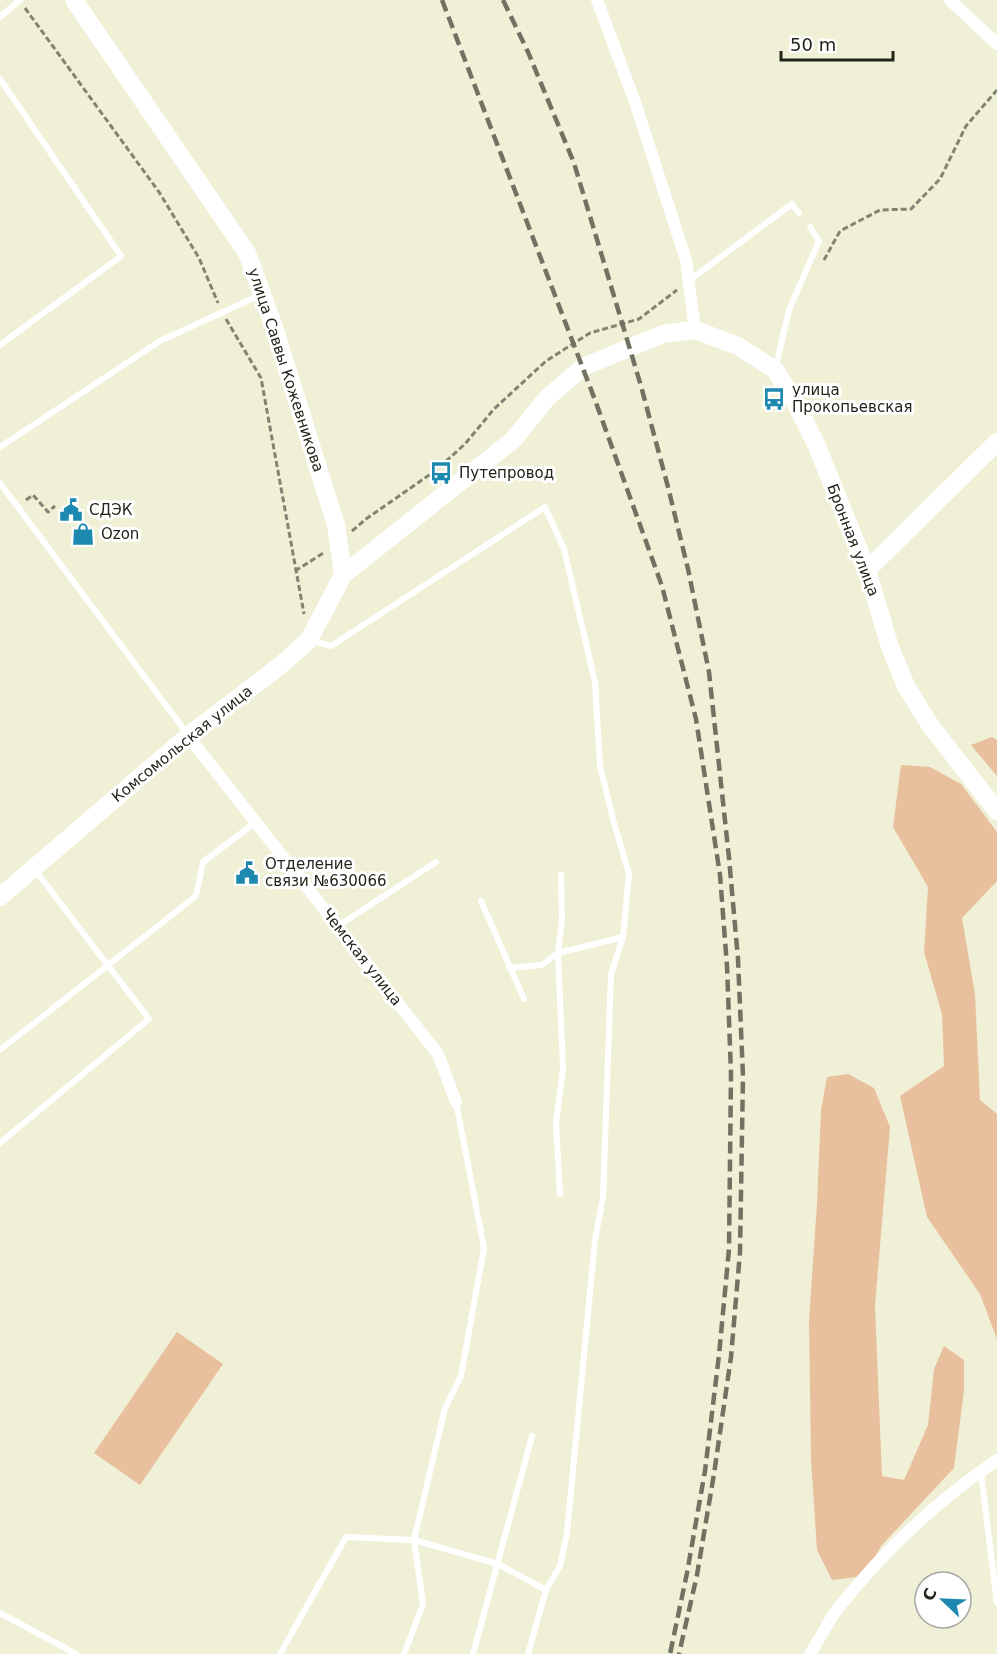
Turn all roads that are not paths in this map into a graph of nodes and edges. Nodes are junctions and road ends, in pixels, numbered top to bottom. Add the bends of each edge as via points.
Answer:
1 (20, 0) edge
2 (74, 0) edge
3 (597, 0) edge
4 (950, 0) edge
5 (0, 17) edge
6 (997, 44) edge
7 (0, 79) edge
8 (800, 213) dead end
9 (810, 227) dead end
10 (688, 282) junction
11 (262, 294) junction
12 (695, 330) junction
13 (0, 345) edge
14 (775, 370) junction
15 (997, 442) edge
16 (0, 447) edge
17 (0, 483) edge
18 (867, 570) junction
19 (343, 575) junction
20 (309, 640) junction
21 (188, 736) junction
22 (997, 811) edge
23 (255, 822) junction
24 (436, 862) dead end
25 (33, 867) junction
26 (561, 875) dead end
27 (0, 897) edge
28 (481, 901) dead end
29 (338, 926) junction
30 (623, 937) junction
31 (558, 953) junction
32 (108, 965) junction
33 (509, 968) junction
34 (524, 999) dead end
35 (0, 1050) edge
36 (456, 1102) joint
37 (0, 1143) edge
38 (560, 1194) dead end
39 (532, 1436) dead end
40 (997, 1460) edge
41 (981, 1471) junction
42 (414, 1540) junction
43 (498, 1564) junction
44 (546, 1590) junction
45 (997, 1603) edge
46 (0, 1613) edge
47 (76, 1654) edge
48 (280, 1654) edge
49 (404, 1654) edge
50 (474, 1654) edge
51 (528, 1654) edge
52 (810, 1654) edge

1 - 5 lane
2 - 11 main road, улица Саввы Кожевникова via 247,253
3 - 10 street via 639,113 686,260
4 - 6 street
7 - 13 lane via 121,256
8 - 10 lane via 792,204
9 - 14 lane via 819,241 789,310
10 - 12 street
11 - 16 lane via 160,341
11 - 19 main road, улица Саввы Кожевникова via 336,525
12 - 14 main road, Бронная улица via 738,346
12 - 19 main road, Бронная улица via 663,334 583,367 548,398 513,440
14 - 18 main road, Бронная улица via 816,444
15 - 18 main road
17 - 21 lane
18 - 22 main road, Бронная улица via 906,686 930,726
19 - 20 main road, Комсомольская улица
20 - 21 main road, Комсомольская улица
20 - 30 lane via 331,646 545,507 564,549 595,682 600,766 629,874
21 - 23 street, Чемская улица
21 - 25 main road, Комсомольская улица
23 - 29 street, Чемская улица
23 - 32 lane via 203,862 196,896
24 - 29 lane
25 - 27 main road, Комсомольская улица
25 - 32 lane
26 - 31 lane
28 - 33 lane
29 - 36 street, Чемская улица via 438,1054
30 - 31 lane
30 - 44 lane via 611,974 603,1197 595,1240 567,1533 560,1566
31 - 33 lane via 542,965
31 - 38 lane via 563,1068 556,1124
32 - 35 lane
32 - 37 lane via 149,1019
33 - 34 lane
36 - 42 lane via 484,1248 461,1376 445,1408
39 - 43 lane
40 - 41 street
41 - 45 lane
41 - 52 street via 904,1535 838,1609
42 - 43 lane
42 - 48 lane via 346,1537
42 - 49 lane via 423,1604
43 - 44 lane
43 - 50 lane
44 - 51 lane
46 - 47 lane

